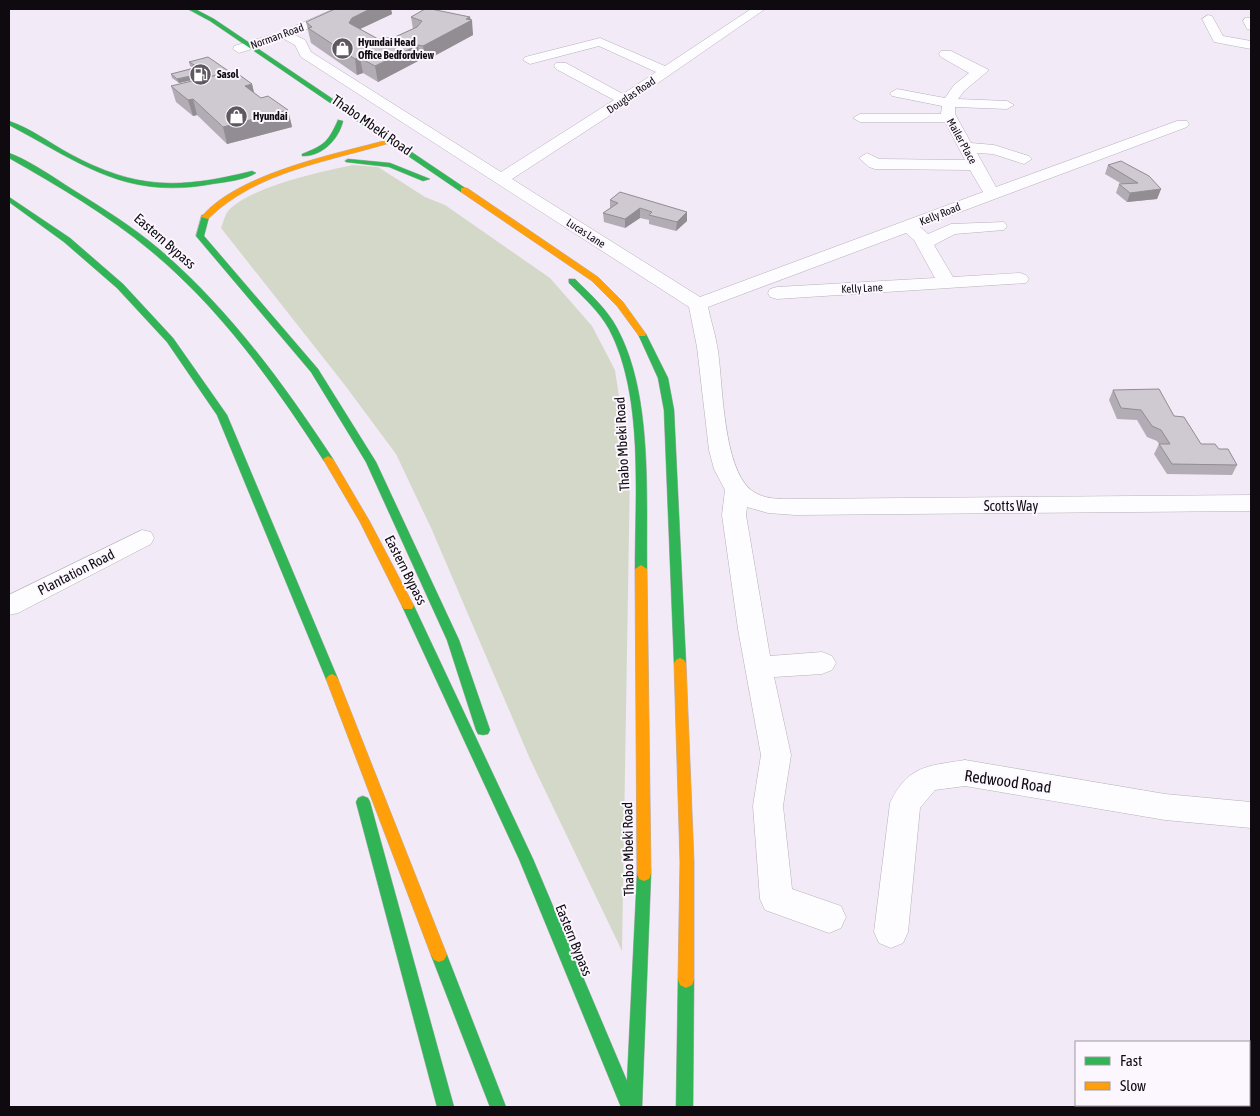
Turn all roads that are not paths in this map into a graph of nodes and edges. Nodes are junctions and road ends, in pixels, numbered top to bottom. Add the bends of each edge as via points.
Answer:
1 (343, 9) edge
2 (759, 9) edge
3 (187, 11) edge
4 (1208, 19) dead end
5 (285, 36) junction
6 (1251, 45) edge
7 (244, 48) junction
8 (946, 54) dead end
9 (530, 60) dead end
10 (561, 66) dead end
11 (666, 72) junction
12 (897, 93) dead end
13 (624, 100) junction
14 (949, 103) junction
15 (1008, 106) dead end
16 (860, 118) dead end
17 (950, 118) junction
18 (340, 121) junction
19 (9, 123) edge
20 (1182, 124) dead end
21 (359, 135) junction
22 (387, 138) junction
23 (375, 146) junction
24 (966, 147) junction
25 (9, 155) edge
26 (867, 158) dead end
27 (1024, 159) dead end
28 (975, 165) junction
29 (289, 168) junction
30 (501, 179) junction
31 (991, 193) junction
32 (9, 200) edge
33 (998, 226) dead end
34 (908, 227) junction
35 (924, 243) junction
36 (559, 272) dead end
37 (1020, 279) dead end
38 (947, 283) junction
39 (777, 293) dead end
40 (698, 304) junction
41 (737, 490) junction
42 (1251, 503) edge
43 (142, 538) dead end
44 (9, 606) edge
45 (324, 659) junction
46 (822, 663) dead end
47 (758, 667) junction
48 (352, 764) dead end
49 (360, 793) dead end
50 (1251, 815) edge
51 (525, 857) junction
52 (829, 917) dead end
53 (891, 932) dead end
54 (446, 1107) edge
55 (498, 1107) edge
56 (629, 1107) edge
57 (634, 1107) edge
58 (684, 1107) edge

1 - 5 street, Norman Road
2 - 11 street, Douglas Road
3 - 7 main road, Thabo Mbeki Road
3 - 7 main road, Thabo Mbeki Road via 205,16
4 - 6 street via 1218,39
5 - 7 street, Norman Road
5 - 30 street, Lucas Lane via 300,43 306,54
7 - 18 main road, Thabo Mbeki Road
7 - 22 main road, Thabo Mbeki Road
8 - 14 street, Mailer Place via 980,71 956,91
9 - 11 street via 600,42
10 - 13 street
11 - 13 street, Douglas Road
12 - 14 street
13 - 30 street, Douglas Road
14 - 15 street
14 - 17 street, Mailer Place
16 - 17 street
17 - 24 street, Mailer Place
18 - 21 main road, Thabo Mbeki Road
18 - 29 main road via 339,134 333,141
19 - 29 main road via 105,173 145,185 215,182
20 - 31 street, Kelly Road
21 - 22 main road
21 - 23 main road, Thabo Mbeki Road
21 - 29 main road
22 - 23 main road
22 - 58 main road, Thabo Mbeki Road via 595,279 617,299 657,360 667,396 673,457 687,862
23 - 29 main road
23 - 29 main road, Thabo Mbeki Road via 430,182 390,165 354,160
24 - 27 street via 994,150
24 - 28 street, Mailer Place
25 - 51 main road, Eastern Bypass via 116,219 173,266 228,322 285,394 351,497 420,629
26 - 28 street via 870,163 877,164
28 - 31 street, Mailer Place
29 - 51 main road via 227,197 201,223 200,236 314,370 371,462 453,640
30 - 40 street, Lucas Lane
31 - 34 street, Kelly Road
32 - 45 main road via 67,240 120,286 170,340 222,415
33 - 35 street via 951,229
34 - 35 street
34 - 40 street, Kelly Road
35 - 38 street
36 - 57 main road, Thabo Mbeki Road via 599,308 614,329 636,396 640,488 644,908
37 - 38 street, Kelly Lane
38 - 39 street, Kelly Lane
40 - 41 street via 708,351 713,412 726,475
41 - 42 street, Scotts Way via 756,502 770,506
41 - 47 street via 734,515
43 - 44 street, Plantation Road
45 - 48 main road
45 - 55 main road
46 - 47 street
47 - 52 street via 776,755 768,806 777,899
49 - 54 main road
50 - 53 street, Redwood Road via 1165,807 964,773 926,779 904,803
51 - 56 main road, Eastern Bypass

